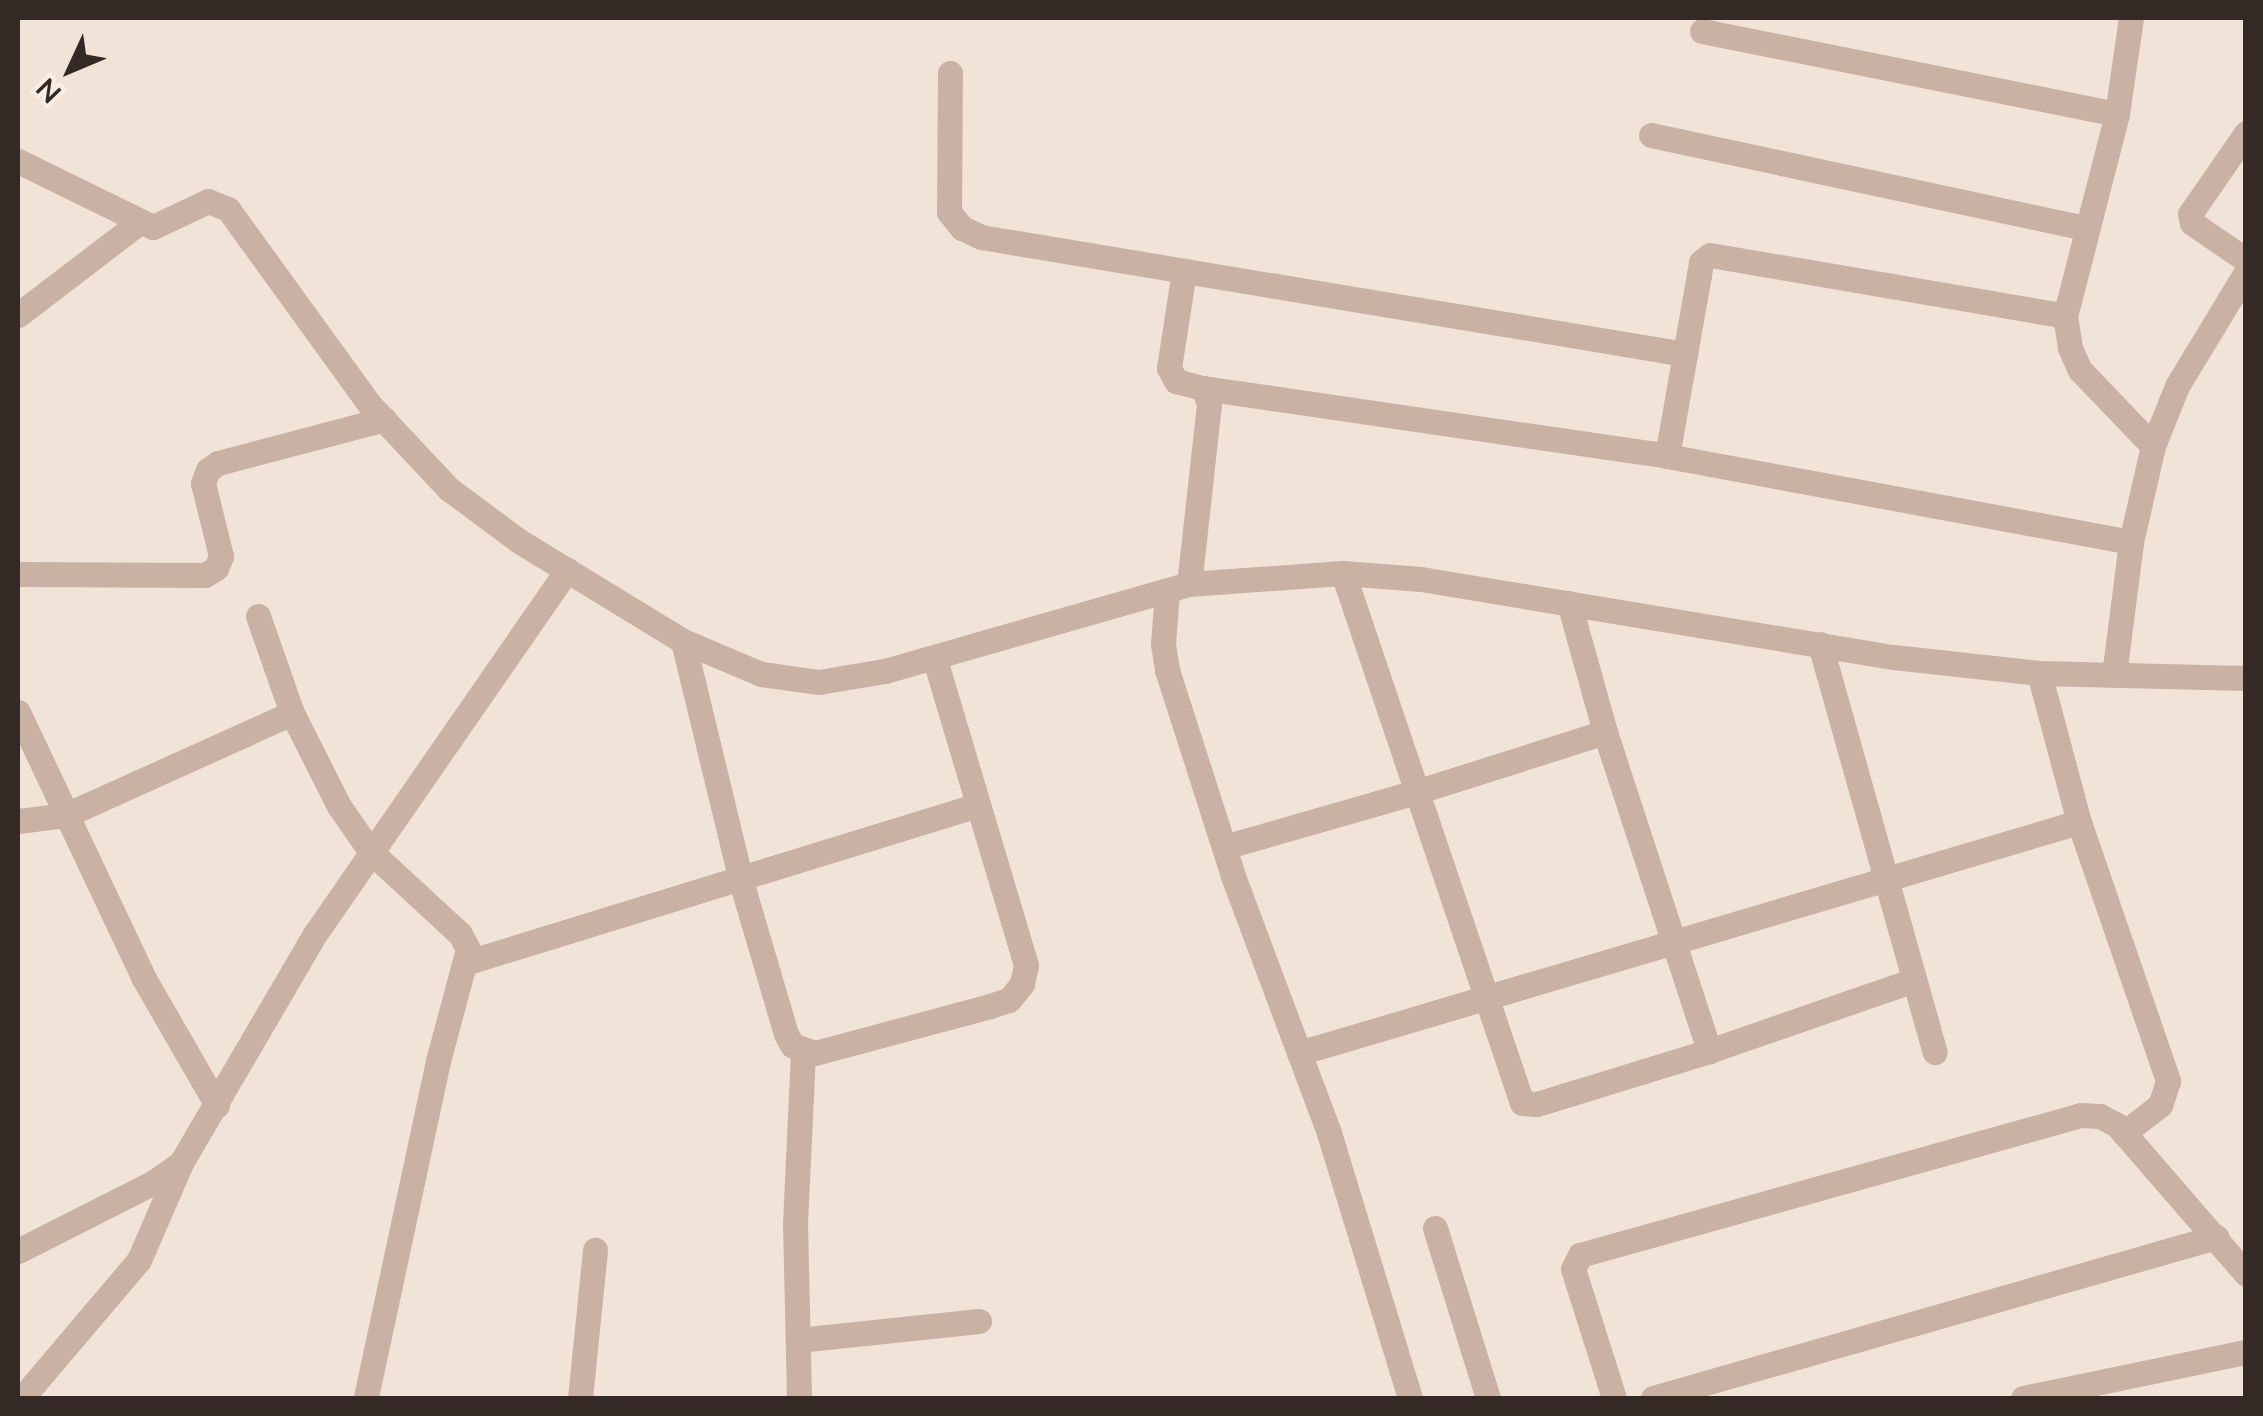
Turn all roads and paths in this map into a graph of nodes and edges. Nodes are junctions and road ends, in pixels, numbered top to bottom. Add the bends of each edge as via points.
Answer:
1 (2131, 18) edge
2 (1702, 31) dead end
3 (950, 73) dead end
4 (2117, 114) junction
5 (2246, 133) edge
6 (1651, 135) dead end
7 (18, 161) edge
8 (138, 224) junction
9 (2084, 228) junction
10 (2246, 260) edge
11 (1184, 271) junction
12 (2246, 272) edge
13 (18, 315) edge
14 (2065, 316) junction
15 (1685, 354) junction
16 (1203, 388) junction
17 (384, 419) junction
18 (2153, 446) junction
19 (1667, 456) junction
20 (2131, 542) junction
21 (567, 570) junction
22 (18, 574) edge
23 (1342, 574) junction
24 (1178, 588) junction
25 (1569, 603) junction
26 (258, 616) dead end
27 (684, 641) junction
28 (1820, 644) junction
29 (934, 657) junction
30 (2039, 674) junction
31 (2114, 675) junction
32 (2246, 678) edge
33 (18, 712) edge
34 (292, 713) junction
35 (1606, 732) junction
36 (1416, 792) junction
37 (978, 806) junction
38 (66, 815) junction
39 (18, 821) edge
40 (2079, 822) junction
41 (1224, 846) junction
42 (370, 852) junction
43 (1884, 877) junction
44 (740, 881) junction
45 (1676, 940) junction
46 (468, 962) junction
47 (1914, 980) junction
48 (1488, 1000) junction
49 (803, 1051) junction
50 (1710, 1051) junction
51 (1935, 1052) dead end
52 (1299, 1053) junction
53 (217, 1104) junction
54 (2124, 1134) junction
55 (180, 1163) junction
56 (1435, 1228) dead end
57 (2216, 1237) junction
58 (595, 1250) dead end
59 (18, 1251) edge
60 (2246, 1274) edge
61 (979, 1321) dead end
62 (798, 1340) junction
63 (2246, 1352) edge
64 (2052, 1395) edge
65 (22, 1398) edge
66 (366, 1398) edge
67 (580, 1398) edge
68 (799, 1398) edge
69 (1410, 1398) edge
70 (1488, 1398) edge
71 (1614, 1398) edge
72 (1653, 1398) edge
73 (2022, 1398) edge

1 - 4 street
2 - 4 street
3 - 11 street via 946,192 949,212 962,228 981,237
4 - 9 street
5 - 10 street via 2190,214 2192,223
6 - 9 street
7 - 8 street
8 - 13 street
8 - 17 street via 165,224 208,201 228,209
9 - 14 street
11 - 15 street
11 - 16 street via 1169,368 1176,380
12 - 18 street via 2186,369
14 - 15 street via 1710,256 1702,262
14 - 18 street via 2080,370
15 - 19 street
16 - 19 street
16 - 24 street via 1209,404
17 - 21 street via 449,489
17 - 22 street via 208,470 204,483 222,556 206,575
18 - 20 street
19 - 20 street
20 - 31 street
21 - 27 street
21 - 42 street
23 - 24 street
23 - 25 street via 1421,579
23 - 36 street
24 - 29 street
24 - 41 street via 1163,644 1167,670
25 - 28 street
25 - 35 street
26 - 34 street
27 - 29 street via 760,674 820,682
27 - 44 street
28 - 30 street
28 - 43 street
29 - 37 street
30 - 31 street
30 - 40 street
31 - 32 street
33 - 38 street
34 - 38 street
34 - 42 street
35 - 36 street
35 - 45 street
36 - 41 street
36 - 48 street
37 - 44 street
37 - 49 street via 1026,965 1022,984 1008,1000 990,1006
38 - 39 street
38 - 53 street via 144,977
40 - 43 street
40 - 54 street via 2168,1081 2160,1105
41 - 52 street
42 - 46 street via 460,934
42 - 53 street
43 - 45 street
43 - 47 street
44 - 46 street
44 - 49 street via 786,1034
45 - 48 street
45 - 50 street
46 - 66 street via 438,1061
47 - 50 street
47 - 51 street
48 - 50 street via 1522,1103 1530,1105
48 - 52 street
49 - 62 street via 794,1223
52 - 69 street
53 - 55 street
54 - 57 street
54 - 71 street via 2100,1116 2081,1115 1580,1255 1573,1269
55 - 59 street
55 - 65 street via 139,1260
56 - 70 street
57 - 60 street
57 - 72 street
58 - 67 street
61 - 62 street
62 - 68 street
63 - 64 street
64 - 73 street

